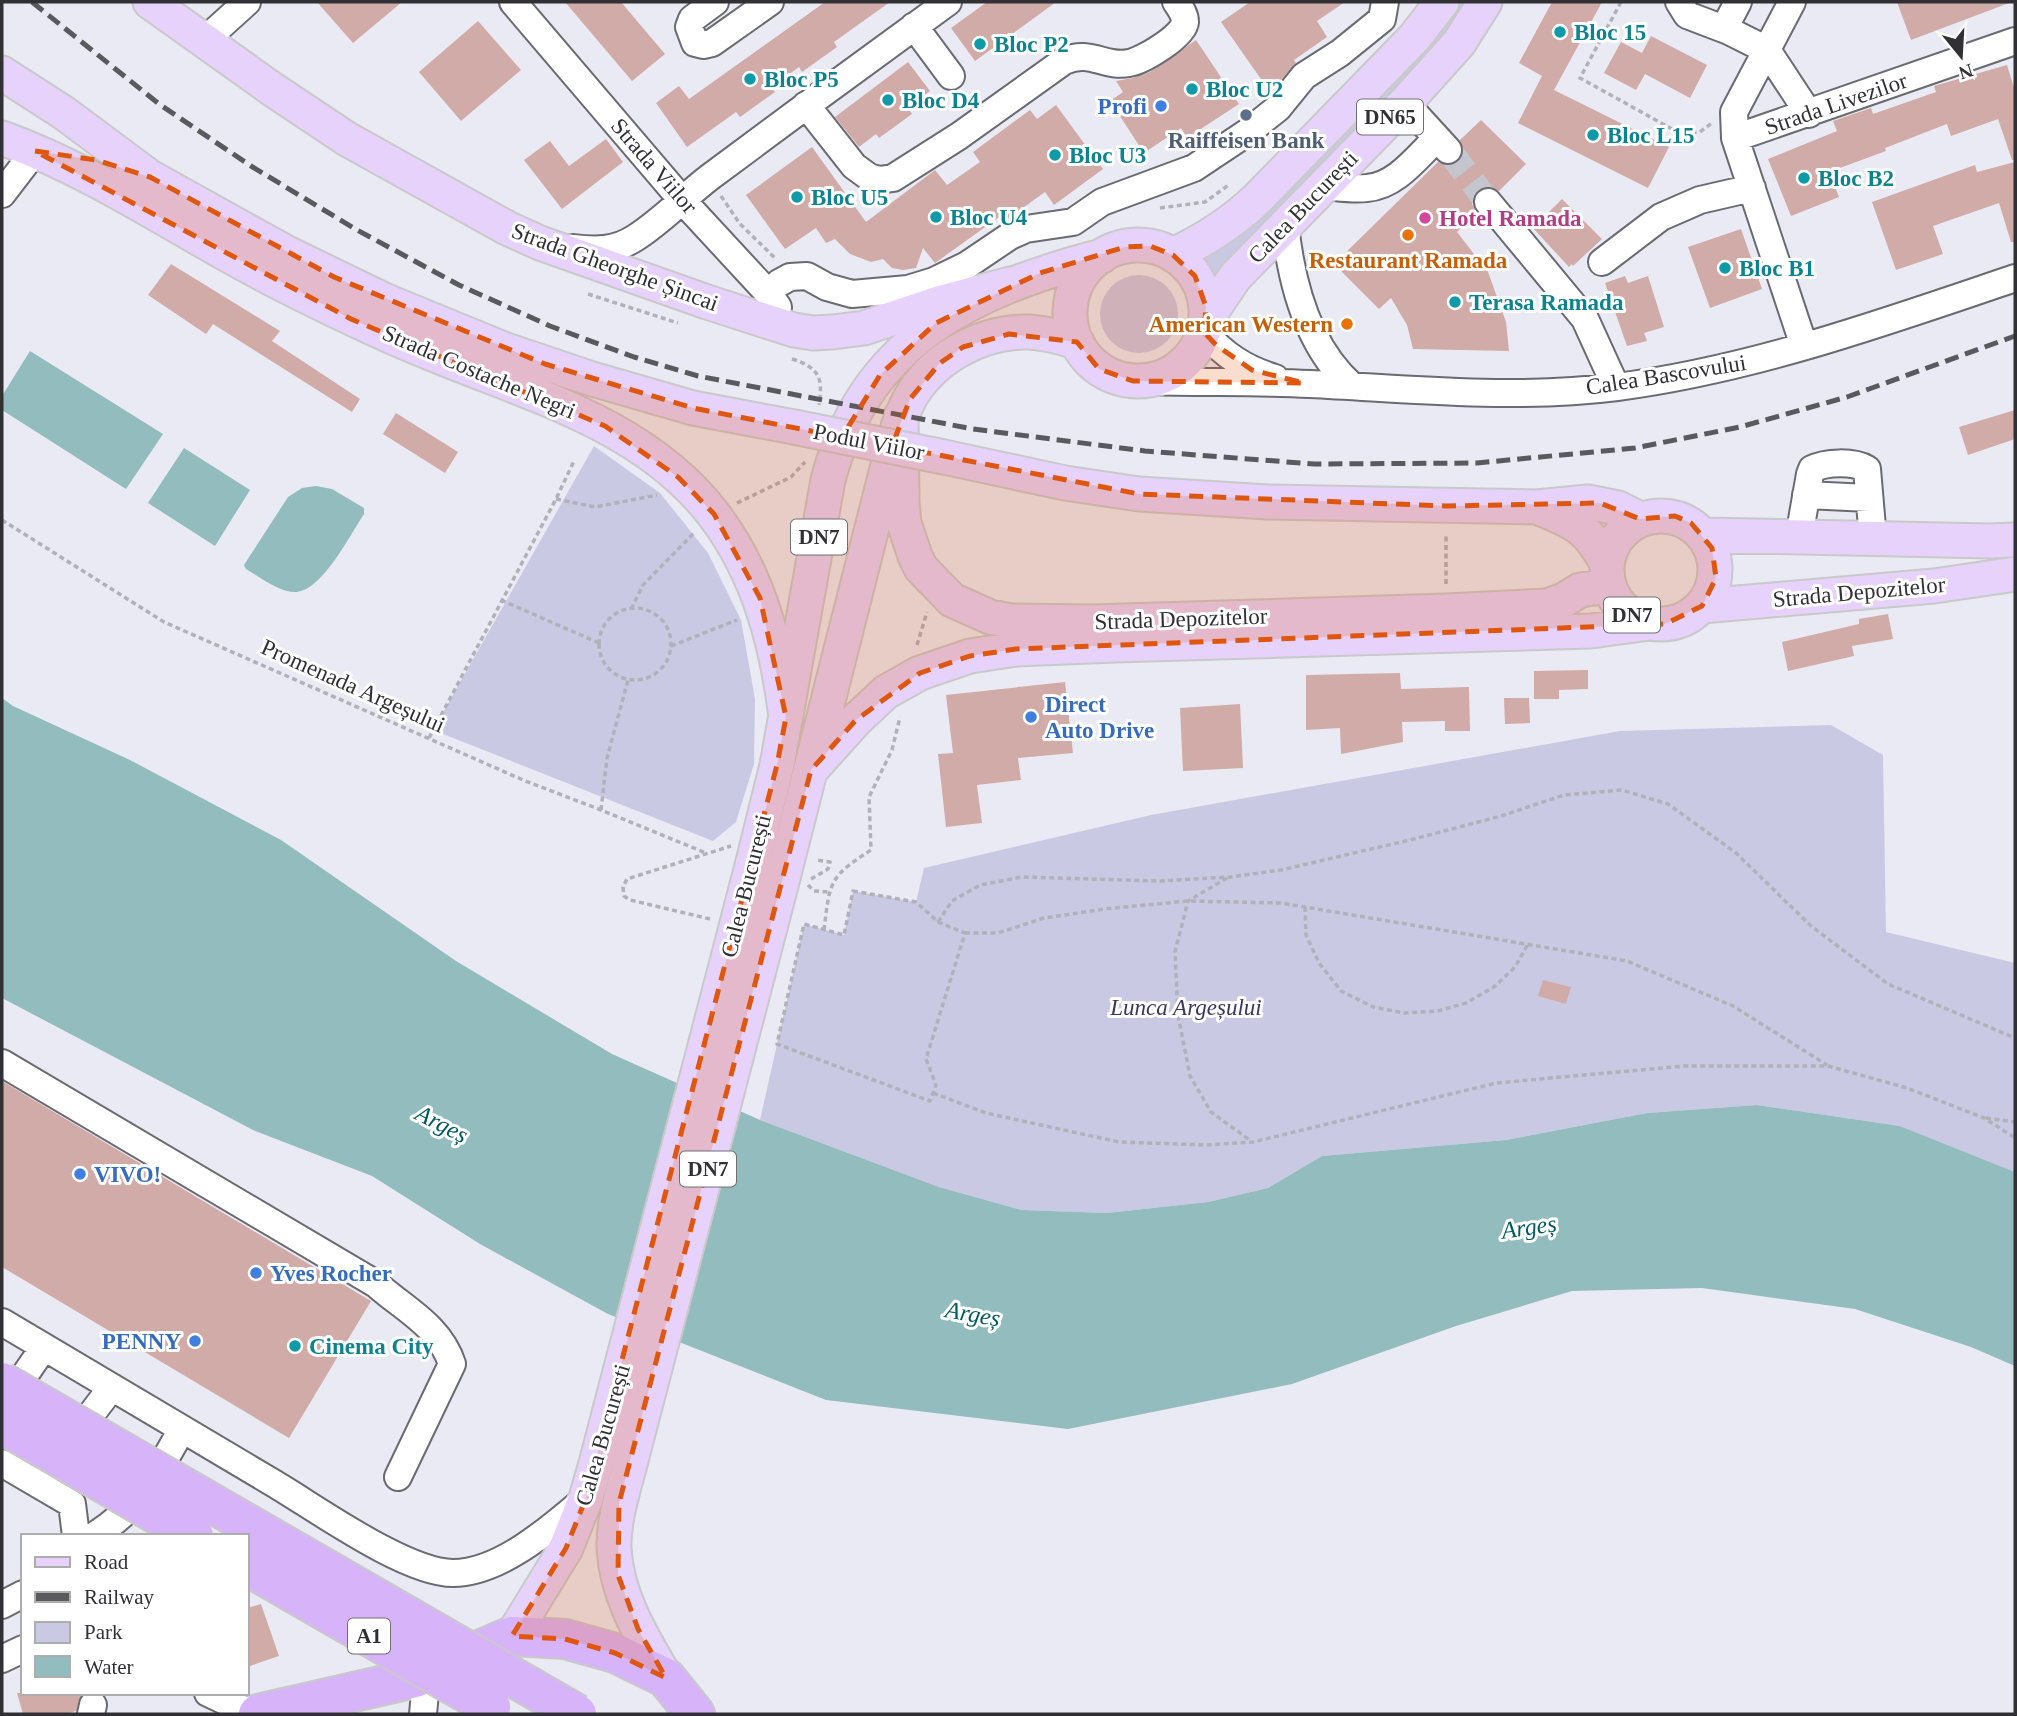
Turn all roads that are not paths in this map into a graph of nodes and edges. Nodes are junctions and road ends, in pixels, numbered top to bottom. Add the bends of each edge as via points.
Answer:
1 (150, 2) edge
2 (247, 2) edge
3 (513, 2) edge
4 (715, 2) edge
5 (770, 2) edge
6 (948, 2) edge
7 (1176, 2) edge
8 (1485, 2) edge
9 (1679, 2) edge
10 (1738, 2) edge
11 (1782, 5) edge
12 (1384, 10) edge
13 (1434, 12) edge
14 (914, 26) junction
15 (1728, 31) junction
16 (204, 41) junction
17 (2015, 41) edge
18 (1767, 50) junction
19 (2, 73) edge
20 (951, 76) dead end
21 (1405, 103) junction
22 (806, 105) junction
23 (1809, 114) junction
24 (2, 138) edge
25 (1735, 138) junction
26 (35, 150) junction
27 (150, 177) junction
28 (1323, 186) junction
29 (1752, 188) junction
30 (2, 194) edge
31 (682, 200) junction
32 (1488, 202) tunnel mouth
33 (1285, 224) junction
34 (540, 243) junction
35 (1173, 255) junction
36 (1102, 256) junction
37 (1602, 262) dead end
38 (2015, 278) edge
39 (1010, 284) junction
40 (768, 293) junction
41 (1205, 326) junction
42 (794, 330) junction
43 (1077, 342) junction
44 (1804, 346) junction
45 (1146, 381) junction
46 (1304, 383) junction
47 (1352, 386) junction
48 (1616, 387) junction
49 (901, 416) junction
50 (794, 427) joint
51 (1537, 507) junction
52 (1640, 519) junction
53 (1704, 535) junction
54 (1799, 537) junction
55 (1872, 539) junction
56 (2015, 540) edge
57 (2015, 574) edge
58 (1608, 575) junction
59 (1702, 606) junction
60 (1650, 623) junction
61 (786, 717) junction
62 (811, 770) junction
63 (2, 1063) edge
64 (2, 1322) edge
65 (44, 1347) junction
66 (2, 1382) edge
67 (112, 1388) junction
68 (2, 1409) edge
69 (2, 1424) edge
70 (182, 1429) junction
71 (2, 1463) edge
72 (398, 1477) dead end
73 (38, 1484) junction
74 (586, 1498) junction
75 (76, 1534) edge
76 (97, 1534) edge
77 (191, 1534) edge
78 (248, 1567) edge
79 (21, 1595) edge
80 (2, 1605) edge
81 (512, 1636) junction
82 (21, 1650) edge
83 (2, 1659) edge
84 (666, 1678) junction
85 (212, 1695) edge
86 (419, 1696) edge
87 (255, 1714) edge
88 (503, 1714) edge
89 (577, 1714) edge
90 (695, 1714) edge

1 - 16 main road, Strada Gheorghe Șincai
2 - 16 street
3 - 31 street, Strada Viilor
4 - 5 street via 692,19 689,27 695,43 712,43
6 - 14 street
7 - 22 street via 1185,20 1183,28 1147,55 1129,63 1110,64 1076,55 893,178 869,177 854,166
8 - 21 main road, Calea București / DN65 via 1459,43
9 - 15 street via 1687,15
10 - 15 street via 1727,23
11 - 18 street
12 - 13 street
12 - 40 street via 1340,53 1304,76 1279,108 1194,168 1102,202 1073,222 1026,229 967,265 908,289 852,294 807,276 779,283
13 - 35 main road, Calea București / DN65 via 1239,217
14 - 20 street
14 - 22 street
15 - 18 street
16 - 34 main road, Strada Gheorghe Șincai via 347,139
17 - 23 street, Strada Livezilor
18 - 23 street
18 - 25 street via 1734,112
19 - 27 main road, Strada Costache Negri
21 - 28 main road, Calea București / DN65
21 - 28 street via 1443,145 1380,185
22 - 31 street
23 - 25 street, Strada Livezilor
24 - 26 main road, Strada Costache Negri
25 - 29 street
26 - 27 main road, Strada Costache Negri via 96,160
26 - 30 street
26 - 61 main road, Strada Costache Negri via 272,280 427,352 605,426 678,477 714,514 760,598 772,635
27 - 50 main road, Strada Costache Negri via 285,252 447,327 633,391
28 - 33 main road, Calea București / DN65
29 - 37 street via 1700,200 1661,217
29 - 44 street
31 - 34 street via 635,239 617,247 598,252
31 - 40 street, Strada Viilor
32 - 48 street via 1585,319
33 - 41 main road, Calea București / DN65 via 1235,277
33 - 47 street via 1291,271 1317,343
34 - 42 main road, Strada Gheorghe Șincai
35 - 36 main road, DN7 via 1137,246
35 - 41 main road via 1200,284
36 - 39 main road, Calea București / DN7
36 - 43 main road via 1084,273 1073,295 1070,318
38 - 44 street, Calea Bascovului
39 - 42 main road, Strada Gheorghe Șincai via 864,328 813,333
39 - 61 main road, Calea București / DN7 via 915,338 868,390 849,423 828,480
40 - 42 street, Strada Viilor
41 - 45 main road via 1199,345 1182,365
41 - 46 street, Calea Bascovului via 1234,361 1273,377
43 - 45 main road via 1090,361 1110,375
43 - 49 main road, Calea București / DN7 via 1028,332 982,340 940,363
44 - 48 street, Calea Bascovului via 1695,374
45 - 46 street, Calea Bascovului
46 - 47 street, Calea Bascovului
47 - 48 street, Calea Bascovului via 1478,394
49 - 58 main road, Strada Depozitelor / DN7 via 902,503 915,556 952,600 990,617 1091,622 1547,606
49 - 62 main road, Calea București / DN7
50 - 51 main road, Podul Viilor, bridge via 1139,494 1268,502
51 - 52 main road via 1600,503
51 - 58 main road via 1585,531 1596,543
52 - 53 main road via 1675,516
52 - 58 main road, DN7 via 1610,550
53 - 54 main road, Strada Depozitelor
53 - 59 main road via 1716,570 1711,593
54 - 55 main road, Strada Depozitelor
54 - 55 street via 1806,495 1869,499
55 - 56 main road, Strada Depozitelor
57 - 59 main road, Strada Depozitelor / DN7 via 1934,586
58 - 60 main road, DN7 via 1615,599
59 - 60 main road, DN7 via 1678,621
60 - 62 main road, Strada Depozitelor / DN7 via 1591,631 1115,645 1016,649 970,656 920,673 886,692
61 - 74 main road, Calea București / DN7, bridge via 777,765 742,856
62 - 84 main road, Calea București / DN7, bridge via 794,866 620,1503 614,1547 618,1575 638,1629
63 - 72 street via 376,1284 432,1329 446,1346 452,1364
64 - 65 street
65 - 67 street
65 - 68 street
66 - 89 highway, A1, bridge
67 - 70 street
67 - 73 street
69 - 77 highway, bridge
70 - 74 street via 361,1537 433,1570 473,1571 492,1564 525,1546
70 - 76 street via 148,1489
71 - 73 street
73 - 75 street via 72,1504
74 - 81 main road, Calea București / DN7 via 566,1548
78 - 88 highway, A1, bridge
79 - 80 street
81 - 84 highway, DN7 via 565,1639 615,1653
81 - 86 highway, DN7
82 - 83 street
84 - 90 highway, DN7
85 - 87 street
86 - 87 highway, DN7

